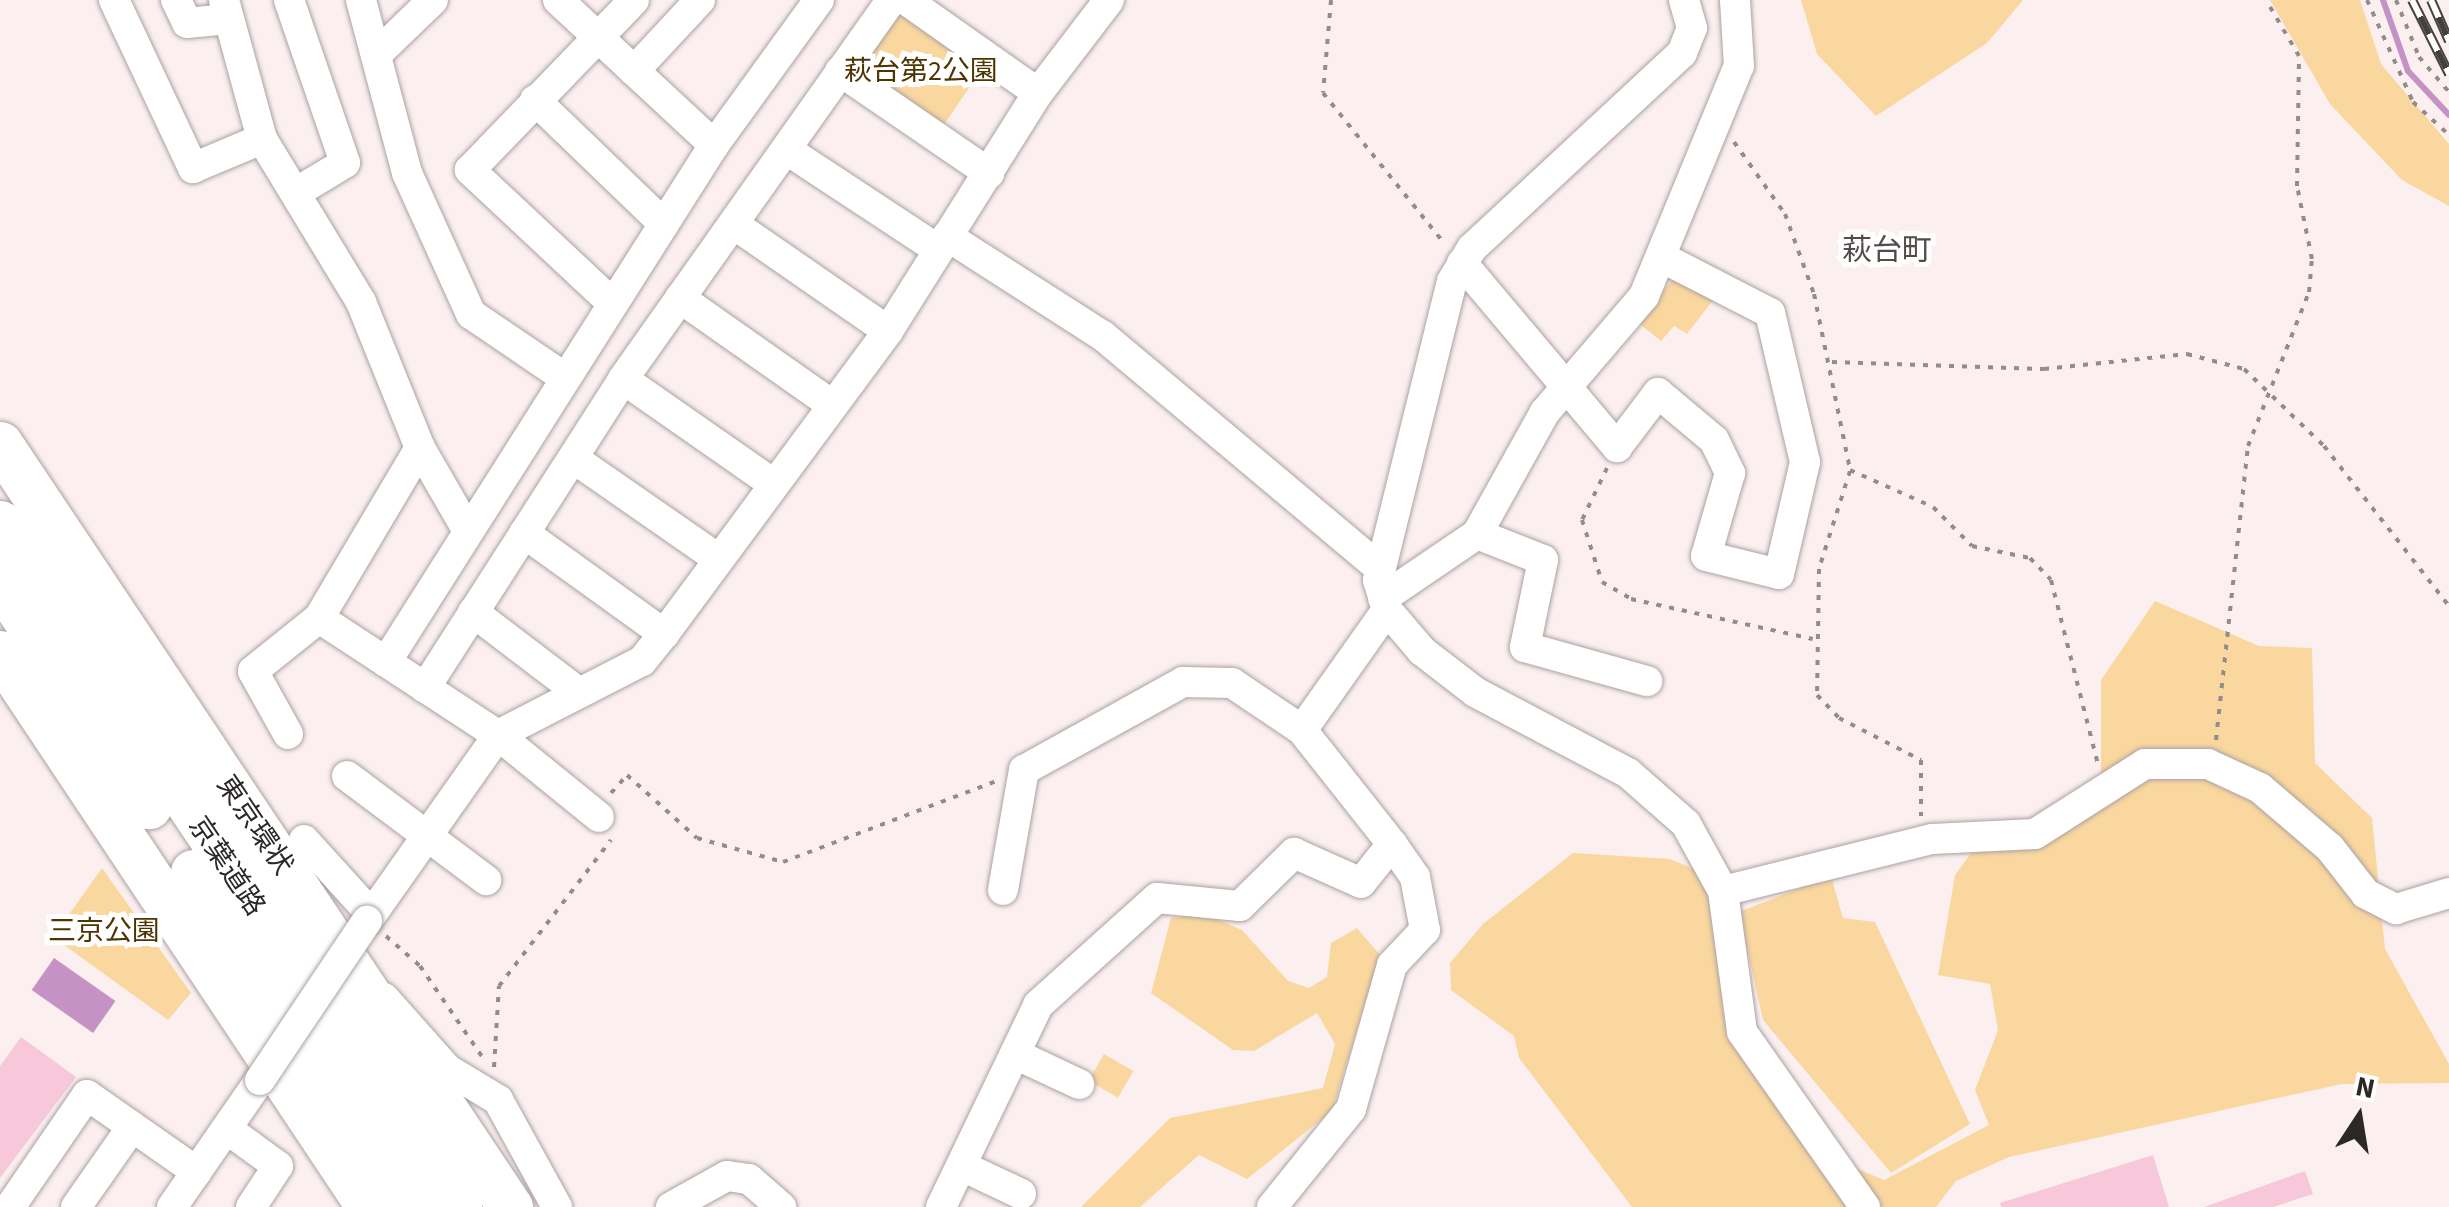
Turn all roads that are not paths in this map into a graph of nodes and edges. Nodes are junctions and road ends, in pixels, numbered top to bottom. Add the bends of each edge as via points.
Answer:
1 (114, 0) edge
2 (176, 0) edge
3 (289, 0) edge
4 (360, 0) edge
5 (433, 0) edge
6 (558, 0) edge
7 (634, 0) edge
8 (700, 0) edge
9 (819, 0) edge
10 (891, 0) edge
11 (906, 0) edge
12 (1706, 0) edge
13 (1735, 0) edge
14 (1093, 6) edge
15 (226, 10) edge
16 (1688, 14) edge
17 (598, 36) junction
18 (376, 55) junction
19 (634, 71) junction
20 (840, 71) junction
21 (1038, 93) junction
22 (535, 100) junction
23 (262, 140) junction
24 (714, 145) junction
25 (788, 150) junction
26 (989, 172) junction
27 (297, 192) junction
28 (664, 224) junction
29 (735, 225) junction
30 (942, 243) junction
31 (1664, 258) junction
32 (1462, 263) junction
33 (680, 298) junction
34 (612, 302) junction
35 (888, 331) junction
36 (565, 378) junction
37 (623, 379) junction
38 (1567, 382) junction
39 (832, 405) junction
40 (0, 444) edge
41 (420, 448) junction
42 (573, 458) junction
43 (772, 483) junction
44 (0, 523) edge
45 (468, 530) junction
46 (524, 533) junction
47 (1476, 534) junction
48 (717, 558) junction
49 (1377, 566) junction
50 (0, 581) edge
51 (1385, 604) junction
52 (474, 612) junction
53 (320, 618) junction
54 (664, 634) junction
55 (0, 653) edge
56 (386, 662) junction
57 (1647, 681) dead end
58 (425, 688) junction
59 (578, 692) junction
60 (1302, 730) junction
61 (288, 734) dead end
62 (498, 735) junction
63 (347, 776) dead end
64 (597, 814) road end
65 (427, 836) junction
66 (304, 840) dead end
67 (1392, 844) junction
68 (486, 880) dead end
69 (1003, 890) dead end
70 (1724, 891) junction
71 (2449, 893) edge
72 (369, 918) junction
73 (362, 981) junction
74 (1015, 1054) junction
75 (413, 1062) junction
76 (1078, 1084) dead end
77 (132, 1127) junction
78 (227, 1128) junction
79 (964, 1167) junction
80 (197, 1172) junction
81 (1021, 1194) dead end
82 (674, 1206) edge
83 (10, 1207) edge
84 (76, 1207) edge
85 (172, 1207) edge
86 (251, 1207) edge
87 (369, 1207) edge
88 (416, 1207) edge
89 (459, 1207) edge
90 (497, 1207) edge
91 (510, 1207) edge
92 (556, 1207) edge
93 (781, 1207) edge
94 (942, 1207) edge
95 (1272, 1207) edge
96 (1865, 1207) edge

1 - 23 street via 193,168
2 - 15 street via 188,24
3 - 27 street via 346,164
4 - 18 street
5 - 18 street
6 - 17 street
7 - 17 street
8 - 19 street
9 - 24 street
10 - 20 street
11 - 21 street
12 - 16 street
13 - 31 street via 1743,48
14 - 21 street
15 - 23 street
16 - 32 street via 1672,64
17 - 19 street
17 - 22 street
18 - 36 street via 407,173 471,314
19 - 24 street
20 - 25 street
20 - 26 street
21 - 26 street
22 - 28 street
22 - 34 street via 470,170
23 - 27 street
24 - 28 street
25 - 29 street
25 - 30 street
26 - 30 street
27 - 41 street via 360,302
28 - 34 street
29 - 33 street
29 - 35 street
30 - 35 street
30 - 49 street via 1103,336
31 - 38 street via 1644,296
31 - 38 street via 1770,313 1806,462 1778,574 1706,556 1730,473 1714,440 1658,393 1618,447
32 - 38 street
32 - 49 street
33 - 37 street
33 - 39 street
34 - 36 street
35 - 39 street
36 - 45 street
37 - 42 street
37 - 43 street
38 - 47 street
39 - 43 street
40 - 73 highway, 東京環状
41 - 45 street
41 - 53 street
42 - 46 street
42 - 48 street
43 - 48 street
44 - 89 highway, 京葉道路
45 - 56 street
46 - 52 street
46 - 54 street
47 - 51 street
47 - 57 street via 1543,560 1525,647
48 - 54 street
49 - 51 street
50 - 88 highway, 京葉道路
51 - 60 street
51 - 70 street via 1476,692 1628,773 1686,824
52 - 58 street
52 - 59 street
53 - 56 street
53 - 61 street via 253,671
54 - 59 street via 642,661
55 - 87 highway
56 - 58 street
58 - 62 street
59 - 62 street
60 - 67 street
60 - 69 street via 1232,683 1199,677 1024,770
62 - 64 street
62 - 65 street
63 - 65 street
65 - 68 street
65 - 72 street
66 - 72 street
67 - 74 street via 1361,883 1294,853 1240,906 1157,898 1038,1005
67 - 95 street via 1415,877 1425,930 1392,965 1352,1109
70 - 71 street via 1921,841 2035,834 2145,764 2208,764 2260,788 2330,848 2366,894 2396,909
70 - 96 street via 1742,1032
72 - 78 street, bridge
73 - 75 highway, 東京環状
73 - 92 street via 411,1019 447,1069 498,1100
74 - 76 street
74 - 79 street
75 - 90 highway via 421,1094
75 - 91 highway, 東京環状
77 - 80 street
77 - 83 street via 87,1095
77 - 84 street
78 - 80 street
78 - 86 street via 278,1166
79 - 81 street
79 - 94 street
80 - 85 street
82 - 93 street via 727,1176 749,1180

